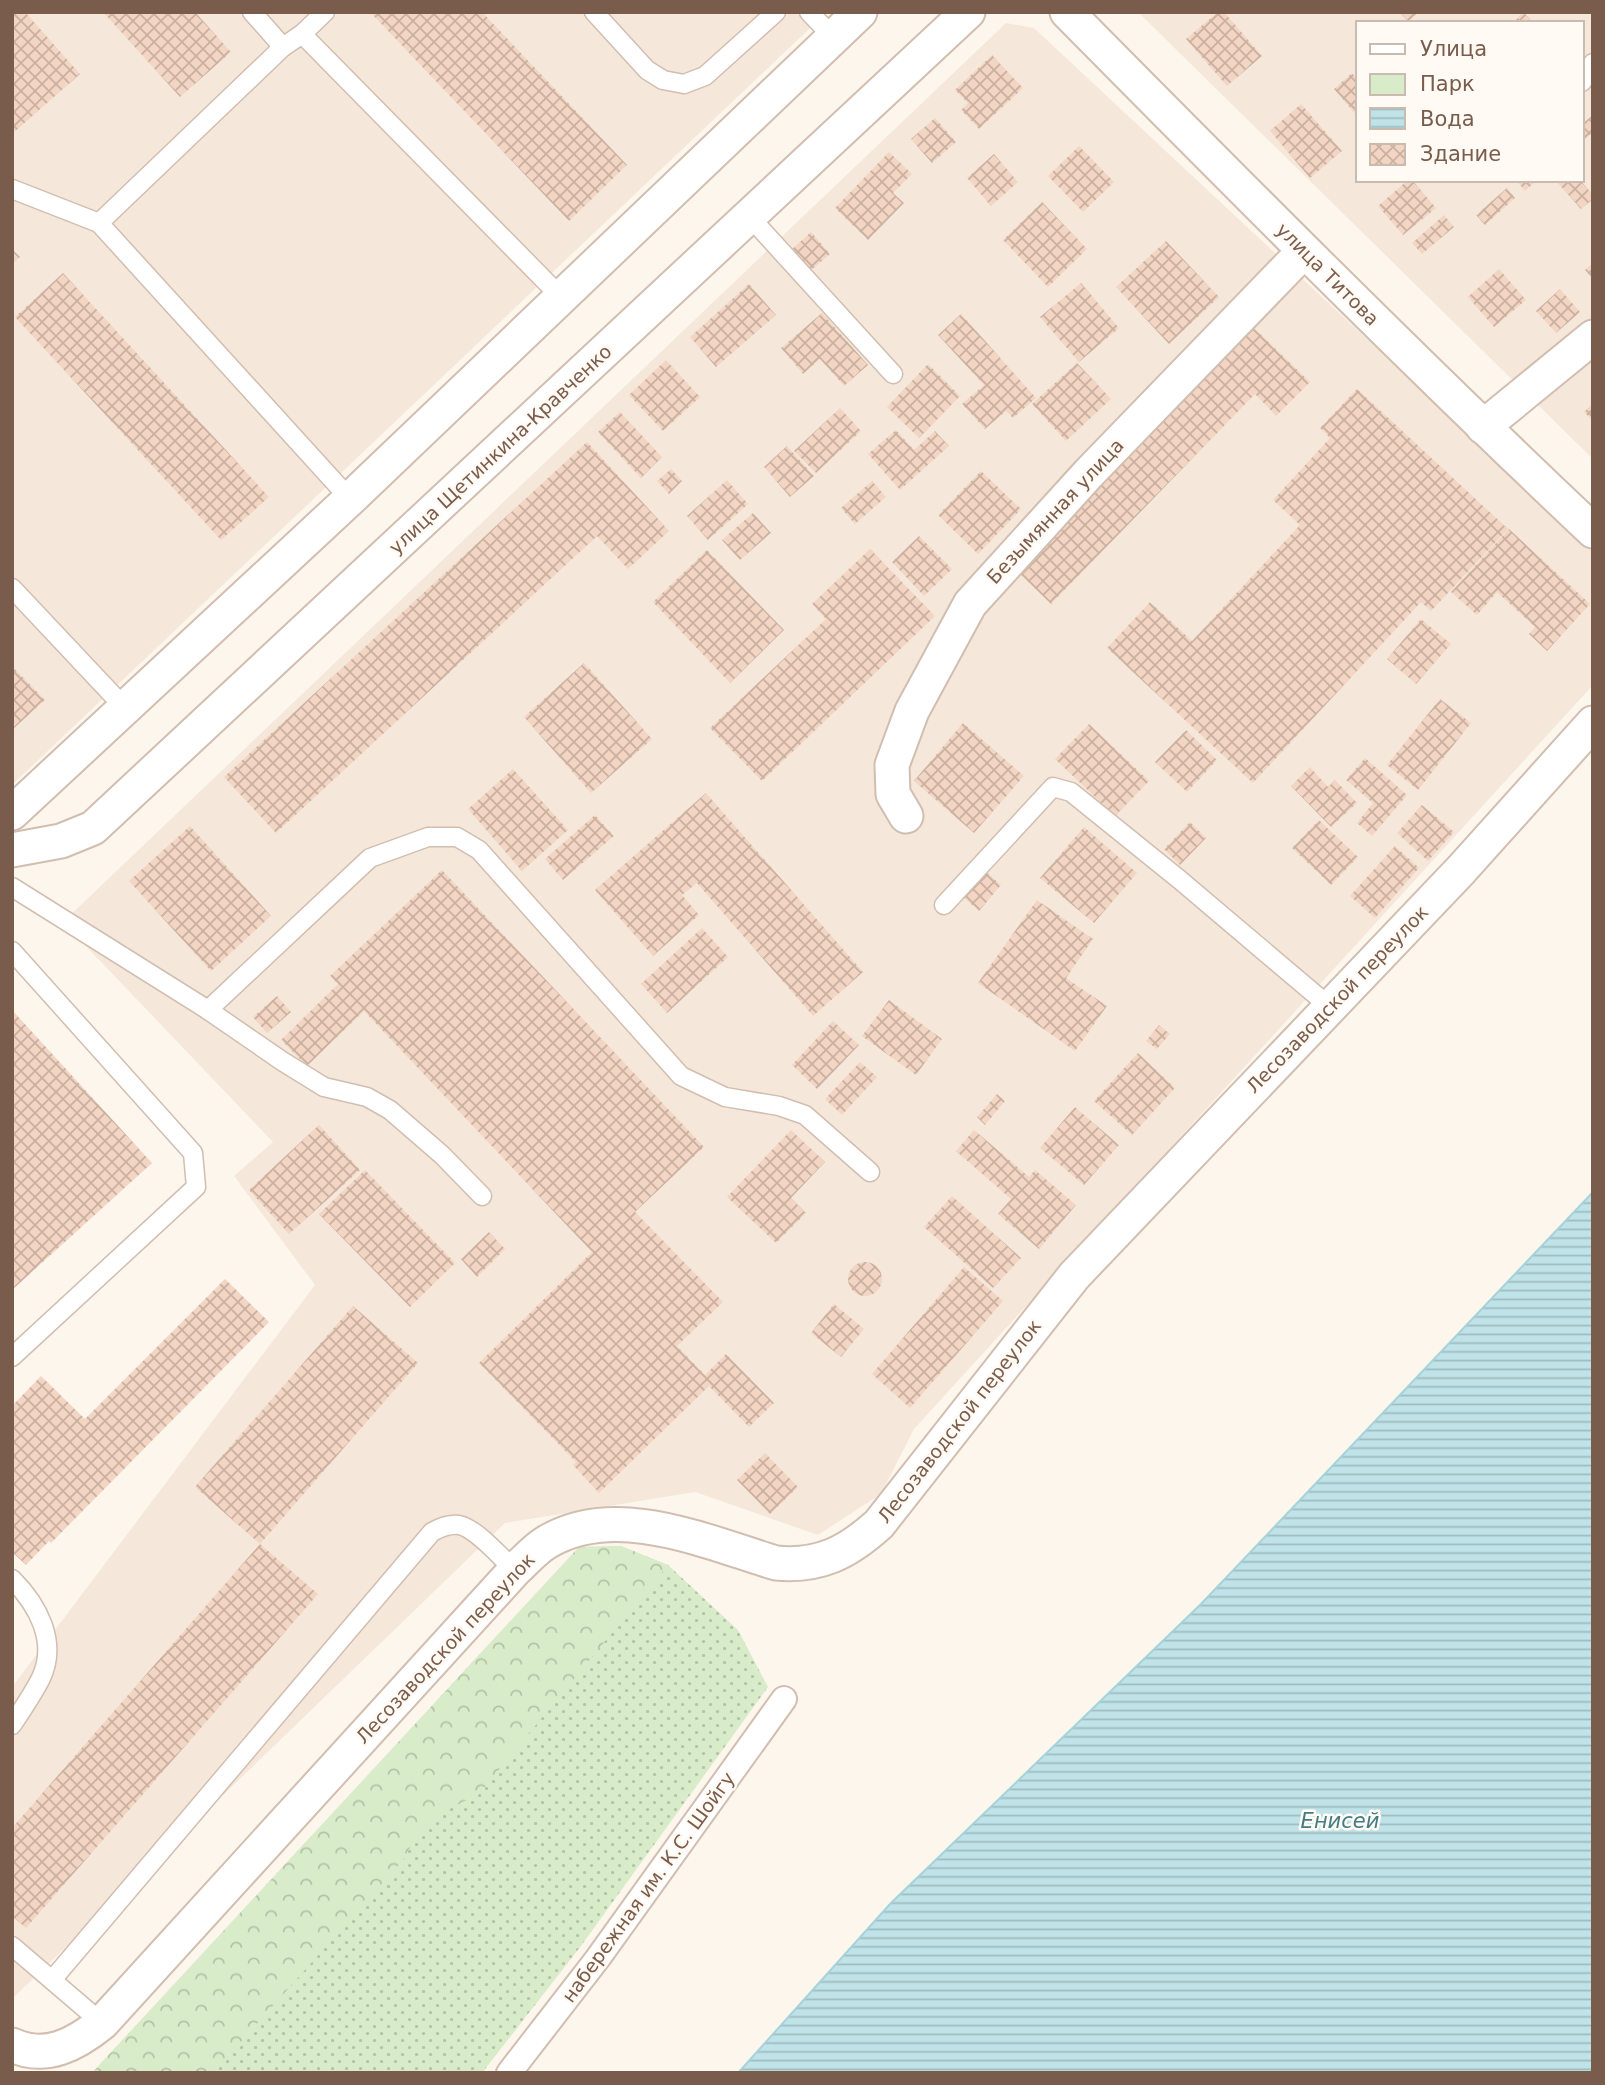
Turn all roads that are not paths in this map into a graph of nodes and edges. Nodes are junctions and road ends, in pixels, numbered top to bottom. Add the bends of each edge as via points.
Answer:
1 (252, 12) edge
2 (326, 12) edge
3 (593, 12) edge
4 (776, 12) edge
5 (810, 12) edge
6 (860, 12) edge
7 (968, 12) edge
8 (1067, 12) edge
9 (302, 34) junction
10 (833, 37) junction
11 (283, 47) junction
12 (1593, 63) edge
13 (1584, 79) edge
14 (12, 189) edge
15 (750, 216) junction
16 (99, 223) junction
17 (1304, 251) junction
18 (561, 297) junction
19 (1593, 337) edge
20 (894, 374) dead end
21 (1483, 427) junction
22 (350, 499) junction
23 (1593, 531) edge
24 (12, 588) edge
25 (124, 708) junction
26 (1593, 723) edge
27 (12, 813) edge
28 (906, 816) dead end
29 (12, 849) edge
30 (12, 887) edge
31 (944, 905) dead end
32 (12, 951) edge
33 (1330, 1007) junction
34 (208, 1010) junction
35 (870, 1172) dead end
36 (482, 1196) dead end
37 (12, 1357) edge
38 (514, 1570) junction
39 (12, 1579) edge
40 (784, 1699) dead end
41 (14, 1718) edge
42 (12, 1947) edge
43 (52, 1980) junction
44 (103, 2023) junction
45 (12, 2045) edge
46 (509, 2073) edge

1 - 11 lane
2 - 9 lane
3 - 4 lane via 647,70 663,80 684,84 705,76
5 - 10 lane
6 - 10 street
7 - 15 street, улица Щетинкина-Кравченко
8 - 17 street, улица Титова
9 - 11 lane
9 - 18 lane
10 - 18 street
11 - 16 lane
12 - 13 lane
14 - 16 lane
15 - 20 lane
15 - 29 street, улица Щетинкина-Кравченко via 93,828 61,841
16 - 22 lane
17 - 21 street, улица Титова
17 - 28 street, Безымянная улица via 1089,473 970,604 912,711 892,765 893,794
18 - 22 street
19 - 21 street
21 - 23 street, улица Титова
22 - 25 street
24 - 25 lane
25 - 27 street
26 - 33 street, Лесозаводской переулок
30 - 34 lane
31 - 33 lane via 1053,787 1071,792
32 - 37 lane via 193,1153 196,1187
33 - 38 street, Лесозаводской переулок via 1074,1276 879,1524 852,1546 810,1563 776,1563 671,1531 608,1523 562,1534 544,1543
34 - 35 lane via 370,858 428,837 457,837 479,850 681,1076 725,1097 805,1115
34 - 36 lane via 324,1087 367,1097 390,1110
38 - 43 lane via 470,1529 444,1526 432,1532
38 - 44 street, Лесозаводской переулок
39 - 41 lane via 42,1619 48,1646 42,1676
40 - 46 street, набережная им. К.С. Шойгу via 598,1958
42 - 43 lane
43 - 44 lane
44 - 45 street, Лесозаводской переулок via 56,2051

